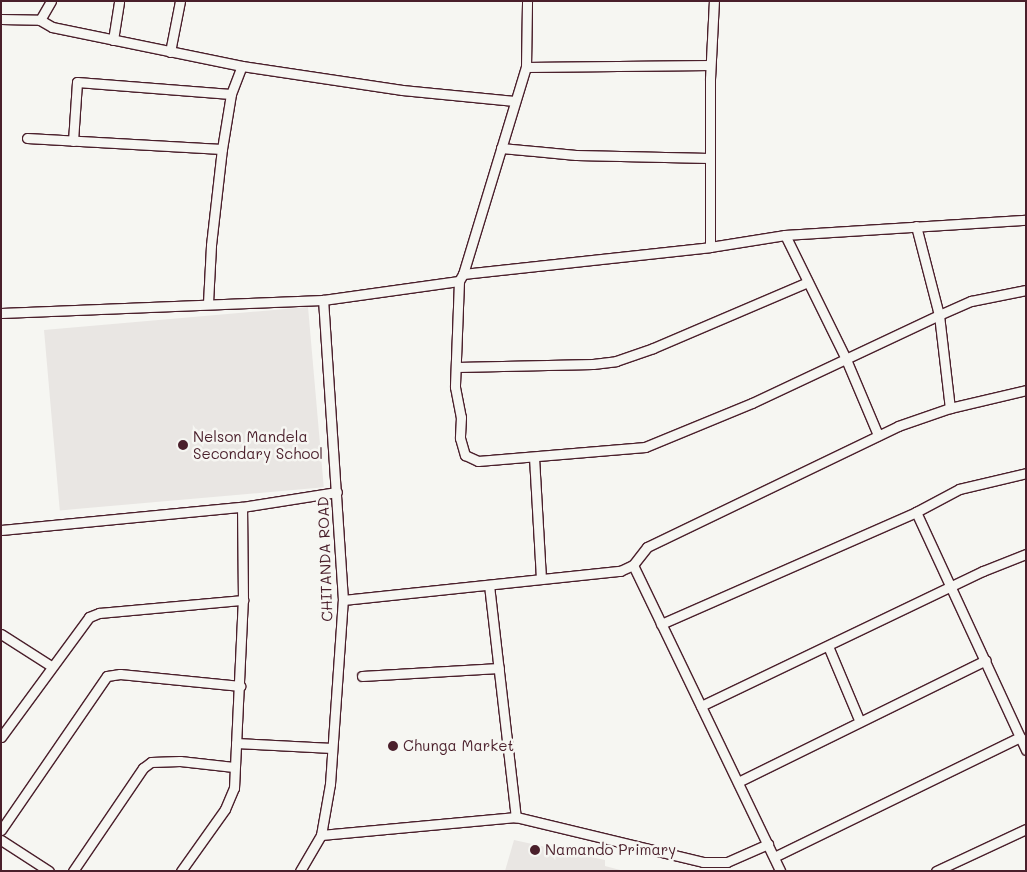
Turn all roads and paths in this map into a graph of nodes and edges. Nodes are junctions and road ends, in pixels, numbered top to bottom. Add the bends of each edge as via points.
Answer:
1 (51, 1) edge
2 (119, 1) edge
3 (180, 1) edge
4 (527, 1) edge
5 (714, 1) edge
6 (1, 18) edge
7 (40, 20) junction
8 (113, 40) junction
9 (170, 52) junction
10 (710, 65) junction
11 (242, 66) junction
12 (526, 67) junction
13 (231, 94) junction
14 (514, 101) junction
15 (27, 138) dead end
16 (73, 141) junction
17 (501, 148) junction
18 (222, 149) junction
19 (709, 158) junction
20 (1026, 220) edge
21 (916, 226) junction
22 (785, 234) junction
23 (710, 246) junction
24 (461, 278) junction
25 (808, 282) junction
26 (1026, 290) edge
27 (323, 300) junction
28 (208, 304) junction
29 (1, 313) edge
30 (939, 315) junction
31 (845, 357) junction
32 (457, 367) junction
33 (1026, 390) edge
34 (950, 408) junction
35 (878, 435) junction
36 (534, 457) junction
37 (1026, 473) edge
38 (337, 492) junction
39 (242, 507) junction
40 (916, 512) junction
41 (1, 530) edge
42 (1026, 554) edge
43 (633, 565) junction
44 (541, 580) junction
45 (489, 585) junction
46 (952, 588) junction
47 (243, 600) junction
48 (343, 600) junction
49 (661, 624) junction
50 (1, 634) edge
51 (828, 646) junction
52 (986, 660) junction
53 (51, 666) junction
54 (499, 668) junction
55 (362, 676) dead end
56 (240, 686) junction
57 (701, 706) junction
58 (860, 722) junction
59 (2, 736) edge
60 (1020, 737) junction
61 (236, 743) junction
62 (332, 748) junction
63 (1026, 750) edge
64 (234, 767) junction
65 (738, 782) junction
66 (516, 816) junction
67 (1026, 829) edge
68 (1, 830) edge
69 (321, 836) junction
70 (1, 840) edge
71 (768, 844) junction
72 (774, 857) junction
73 (49, 871) edge
74 (73, 871) edge
75 (181, 871) edge
76 (300, 871) edge
77 (780, 871) edge
78 (936, 871) edge

1 - 7 street
2 - 8 street
3 - 9 street
4 - 12 street
5 - 10 street
6 - 7 street
7 - 8 street via 52,27
8 - 9 street
9 - 11 street
10 - 12 street
10 - 19 street
11 - 13 street
11 - 14 street via 402,90
12 - 14 street
13 - 16 street via 77,82
13 - 18 street
14 - 17 street
15 - 16 street
16 - 18 street
17 - 19 street via 576,155
17 - 24 street
18 - 28 street
19 - 23 street
20 - 21 street
21 - 22 street
21 - 30 street
22 - 23 street
22 - 25 street
23 - 24 street
24 - 27 street
24 - 32 street
25 - 31 street
25 - 32 street via 616,361
26 - 30 street via 971,301
27 - 28 street
27 - 38 street, CHITANDA ROAD
28 - 29 street
30 - 31 street
30 - 34 street
31 - 35 street
31 - 36 street via 752,403 645,447
32 - 36 street via 455,387 462,417 460,438 465,455 478,461
33 - 34 street
34 - 35 street
35 - 43 street via 647,547
36 - 44 street
37 - 40 street via 959,489
38 - 39 street
38 - 48 street, CHITANDA ROAD
39 - 41 street
39 - 47 street
40 - 46 street
40 - 49 street
42 - 46 street via 983,571
43 - 44 street via 620,570
43 - 49 street
44 - 45 street
45 - 48 street
45 - 54 street
46 - 51 street
46 - 52 street
47 - 53 street via 99,613 83,621
47 - 56 street
48 - 62 street, CHITANDA ROAD
49 - 57 street
50 - 53 street
51 - 57 street
51 - 58 street
52 - 58 street
52 - 60 street
53 - 59 street
54 - 55 street
54 - 66 street
56 - 61 street
56 - 68 street via 120,674 107,676
57 - 65 street
58 - 65 street
60 - 63 street
60 - 72 street
61 - 62 street
61 - 64 street
62 - 69 street, CHITANDA ROAD
64 - 74 street via 180,761 151,762 143,768
64 - 75 street via 234,788 226,809
65 - 71 street
66 - 69 street
66 - 71 street via 703,862 727,862
67 - 78 street
69 - 76 street, CHITANDA ROAD
70 - 73 street
71 - 72 street
72 - 77 street

